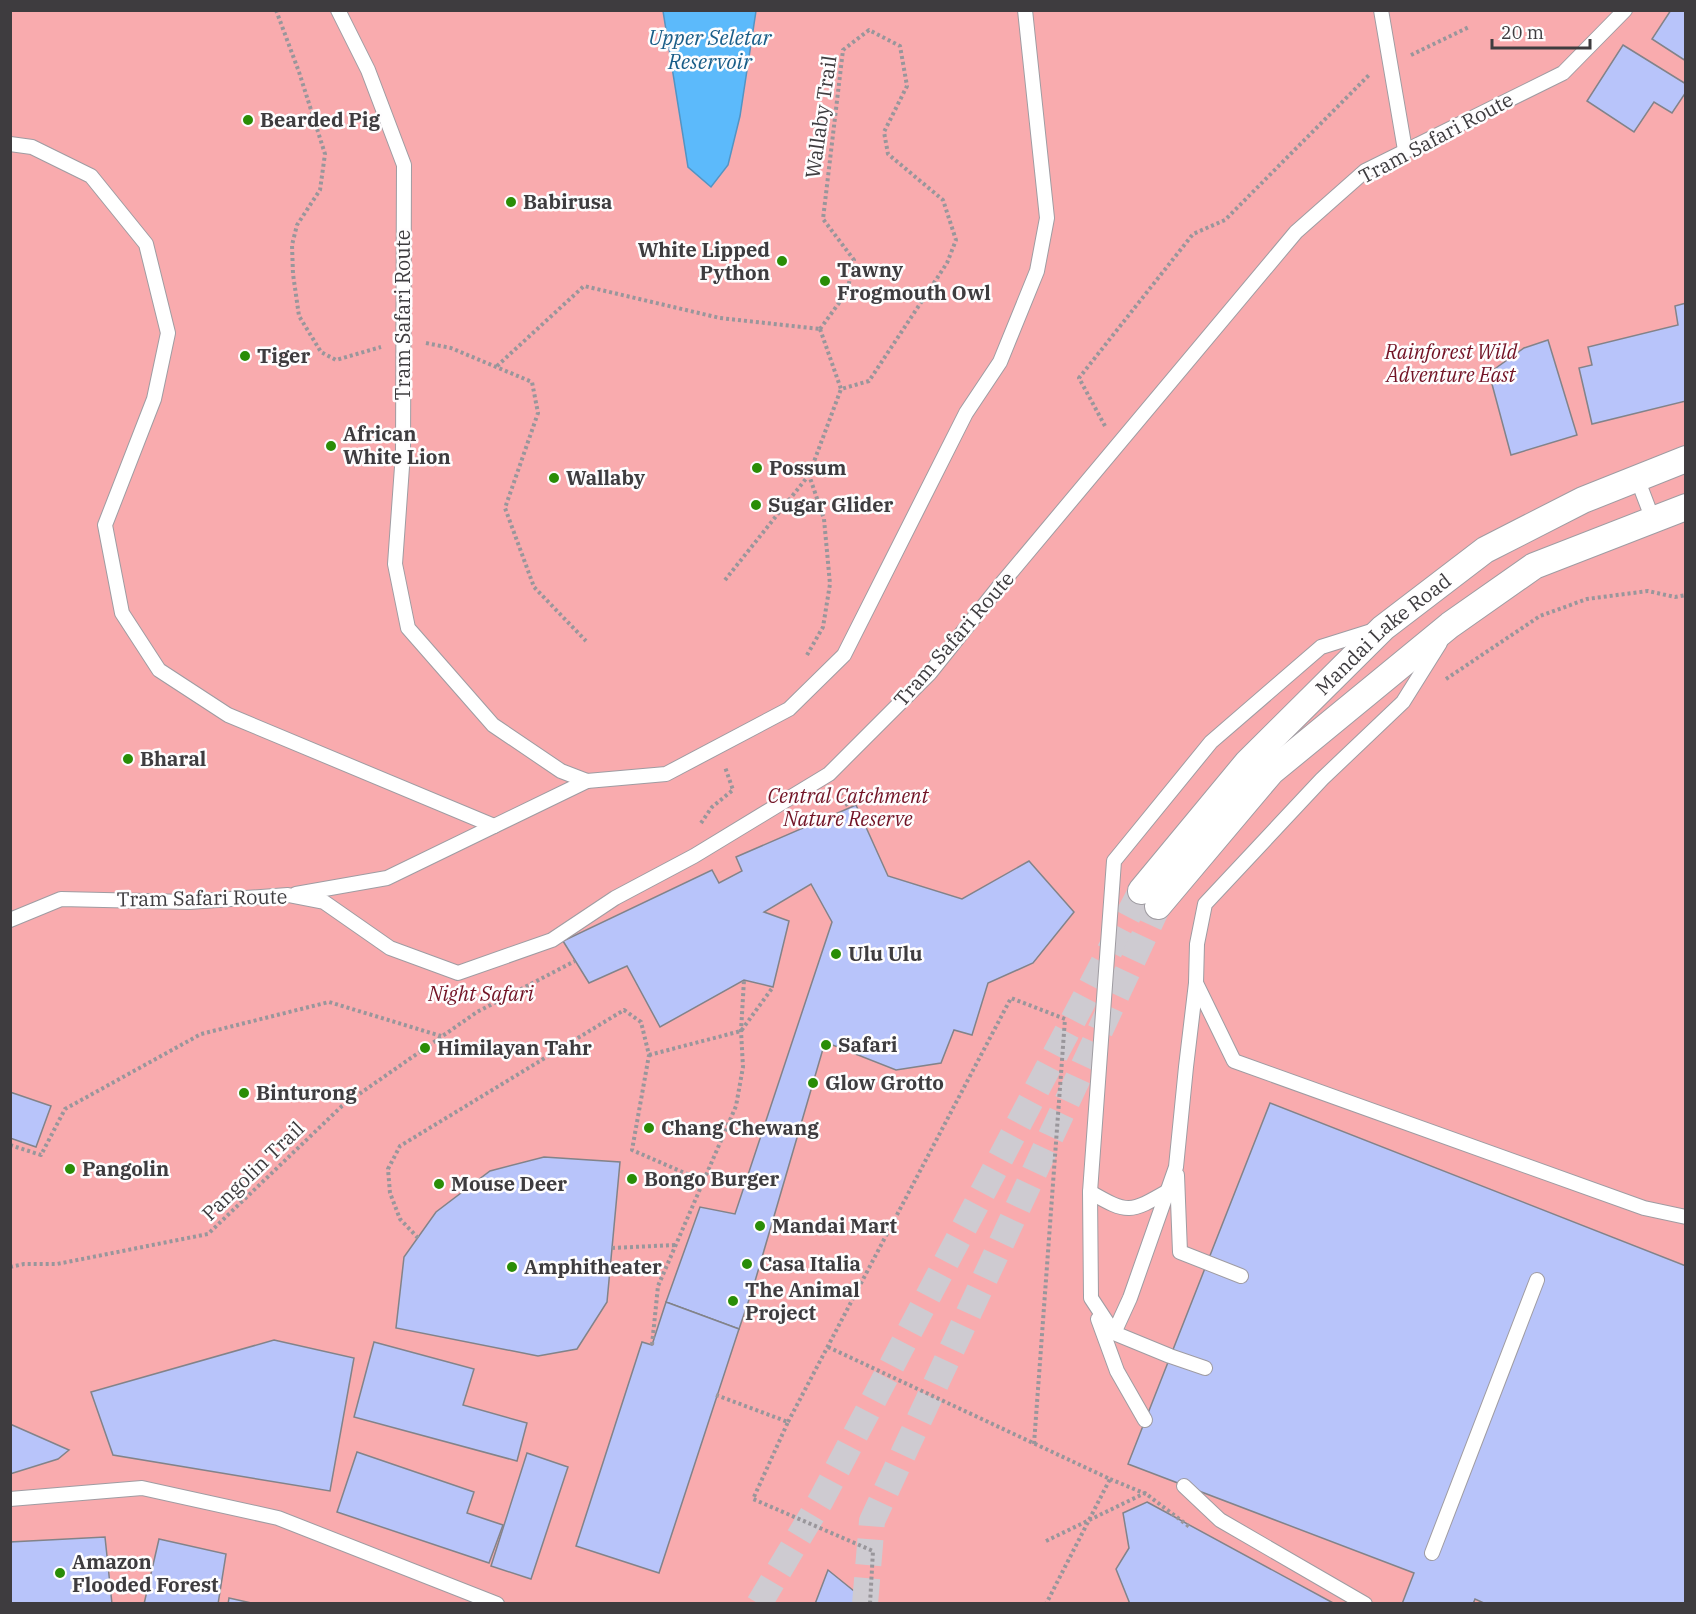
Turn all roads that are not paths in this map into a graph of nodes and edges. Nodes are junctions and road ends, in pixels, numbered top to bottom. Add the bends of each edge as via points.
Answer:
1 (338, 10) edge
2 (1025, 10) edge
3 (1381, 10) edge
4 (1625, 10) edge
5 (10, 144) edge
6 (1405, 150) junction
7 (1686, 459) edge
8 (1637, 478) junction
9 (1686, 507) edge
10 (1653, 520) junction
11 (1450, 625) junction
12 (1383, 628) junction
13 (587, 781) junction
14 (494, 826) junction
15 (288, 895) junction
16 (10, 920) edge
17 (1196, 982) junction
18 (1176, 1167) junction
19 (1168, 1191) junction
20 (1090, 1192) junction
21 (1686, 1217) edge
22 (1241, 1276) dead end
23 (1537, 1280) dead end
24 (1091, 1298) junction
25 (1114, 1333) junction
26 (1205, 1368) dead end
27 (1145, 1420) dead end
28 (1184, 1486) dead end
29 (10, 1500) edge
30 (1432, 1552) dead end
31 (497, 1604) edge
32 (1365, 1604) edge

1 - 13 lane, Tram Safari Route via 368,70 404,165 402,453 395,564 408,628 493,725 561,771
2 - 13 lane, Tram Safari Route via 1047,218 1037,271 1000,362 966,413 844,655 789,709 666,774
3 - 6 lane
4 - 6 lane, Tram Safari Route via 1563,73
5 - 14 lane via 32,147 91,176 146,244 168,333 154,399 105,525 122,613 159,670 228,715
6 - 15 lane, Tram Safari Route via 1365,171 1296,232 930,673 829,774 694,856 615,898 552,940 458,973 390,948 324,902
7 - 8 street, Mandai Lake Road
8 - 10 lane
8 - 12 street, Mandai Lake Road via 1583,500 1485,550
9 - 10 street, Mandai Lake Road
10 - 11 street, Mandai Lake Road via 1534,566
11 - 12 street, Mandai Lake Road via 1271,772 1149,898 1247,763
11 - 17 lane via 1403,702 1322,779 1205,904 1197,944
12 - 20 lane via 1321,647 1211,742 1114,861
13 - 14 lane
14 - 15 lane via 387,878
15 - 16 lane, Tram Safari Route via 189,902 61,899
17 - 18 lane
17 - 21 lane via 1234,1061 1644,1208
18 - 19 lane
18 - 22 lane via 1180,1252
19 - 20 lane via 1139,1208 1117,1208
19 - 25 lane
20 - 24 lane
23 - 30 lane
24 - 25 lane
24 - 27 lane via 1117,1371
25 - 26 lane
28 - 32 lane via 1220,1520
29 - 31 lane via 142,1488 278,1518

